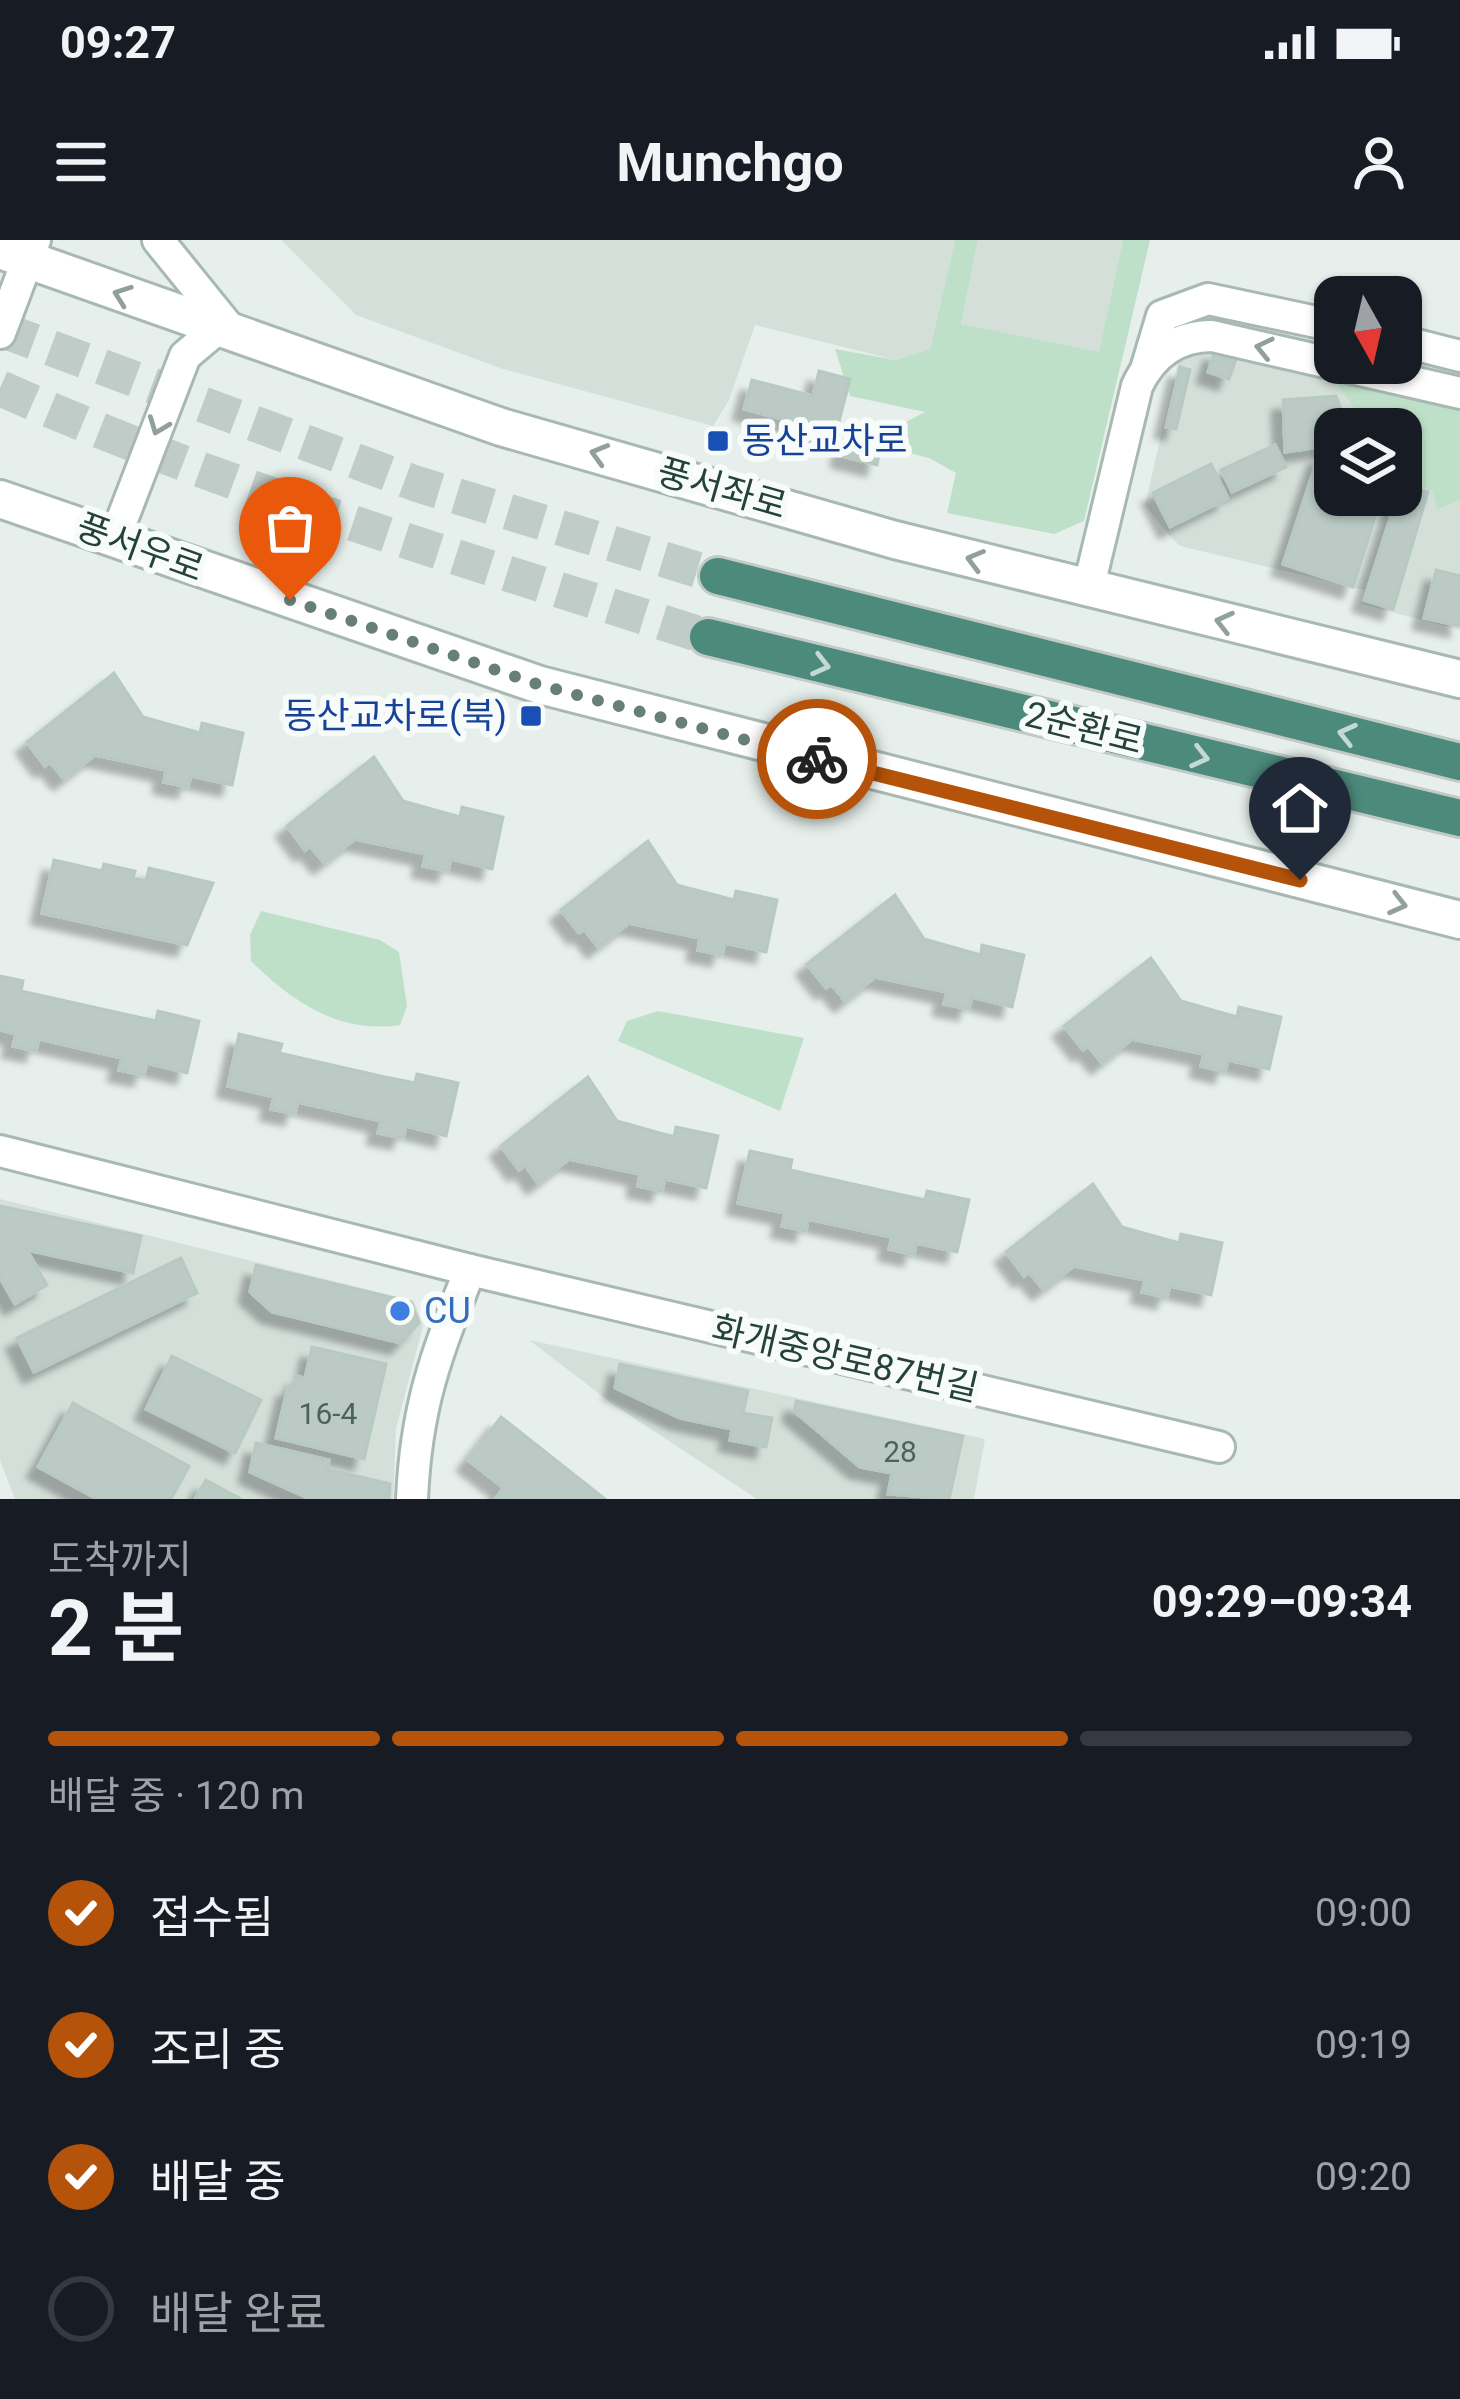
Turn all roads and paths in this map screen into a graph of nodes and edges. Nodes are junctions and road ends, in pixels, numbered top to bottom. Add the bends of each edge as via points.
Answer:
1 (158, 240) edge
2 (21, 250) edge
3 (1314, 322) edge
4 (225, 332) junction
5 (0, 333) edge
6 (1422, 346) edge
7 (1460, 356) edge
8 (1147, 366) junction
9 (1460, 393) edge
10 (0, 499) edge
11 (115, 538) junction
12 (718, 576) tunnel mouth
13 (1088, 590) junction
14 (708, 637) tunnel mouth
15 (1460, 679) edge
16 (1460, 760) edge
17 (1460, 822) edge
18 (1460, 920) edge
19 (0, 1150) edge
20 (470, 1270) junction
21 (1220, 1447) dead end
22 (412, 1499) edge

1 - 4 street
4 -> 2 street, 풍서좌로
2 - 5 street
3 - 8 street via 1208,299 1162,316
4 -> 11 street via 185,356
13 -> 4 street, 풍서좌로 via 501,427
6 - 7 street
9 -> 8 street via 1212,336 1188,336
8 - 13 street
10 - 11 street, 풍서우로
11 -> 18 street, 풍서우로 via 540,685
16 -> 12 highway, 2순환로
15 -> 13 street, 풍서좌로
14 -> 17 highway, 2순환로
19 - 20 street, 화개중앙로87번길
20 - 21 street, 화개중앙로87번길
20 - 22 street via 425,1382

